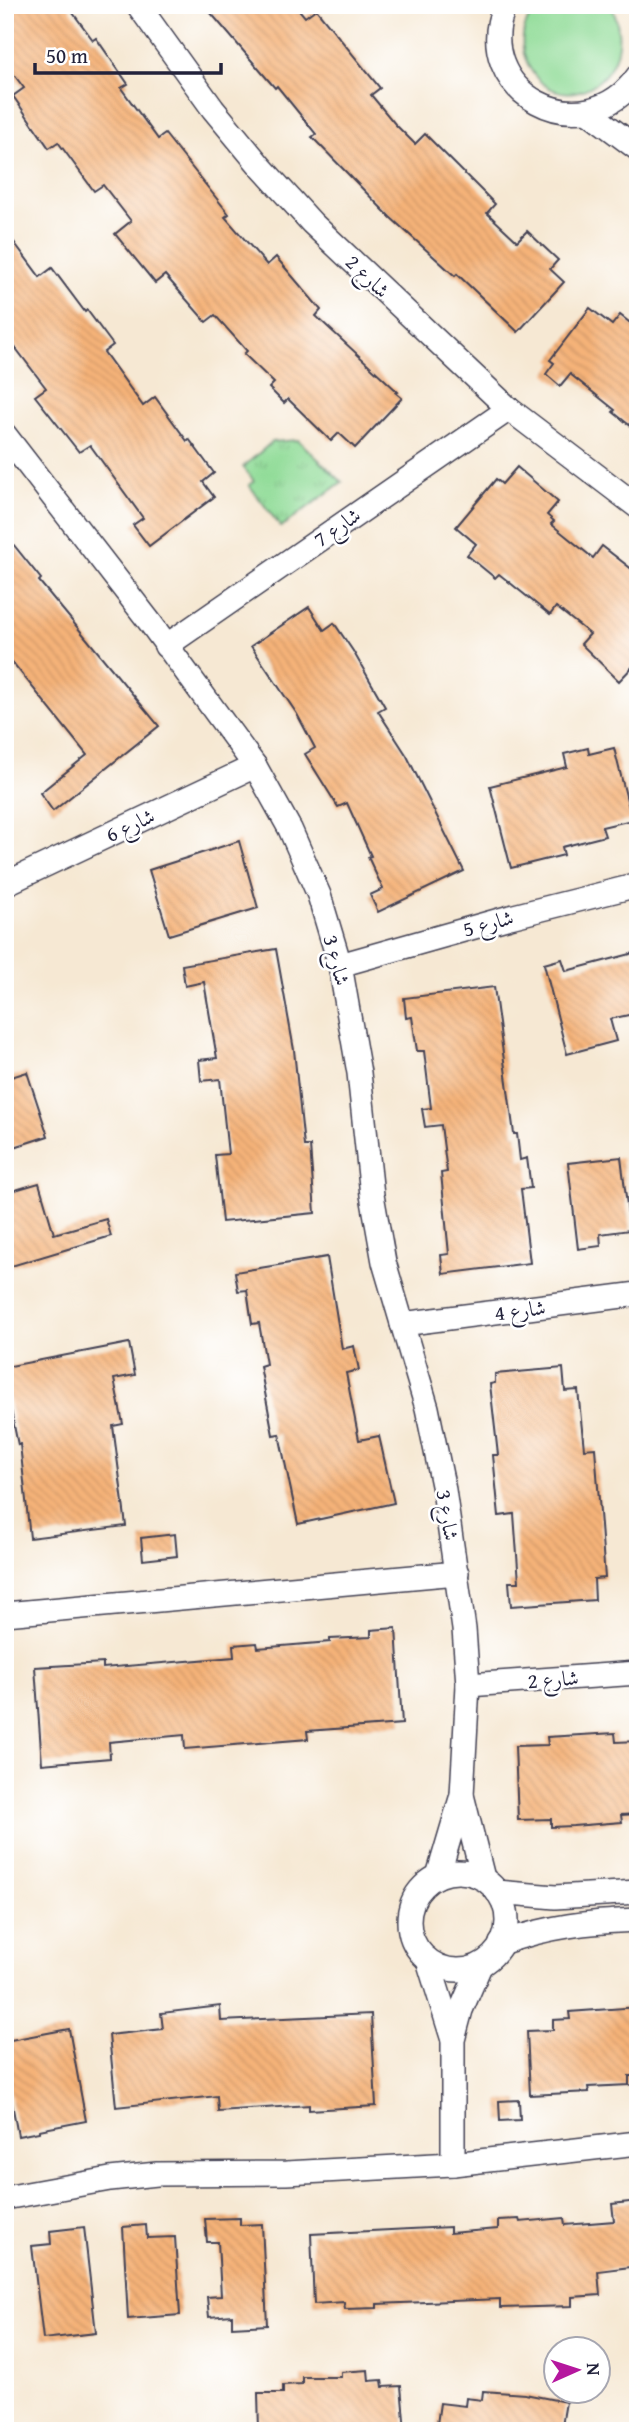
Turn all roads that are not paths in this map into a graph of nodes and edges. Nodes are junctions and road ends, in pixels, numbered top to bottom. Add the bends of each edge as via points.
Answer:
1 (138, 5) edge
2 (499, 11) edge
3 (638, 77) edge
4 (587, 111) junction
5 (638, 149) edge
6 (509, 409) junction
7 (5, 435) edge
8 (638, 507) edge
9 (166, 646) junction
10 (255, 766) junction
11 (5, 884) edge
12 (638, 885) edge
13 (340, 964) junction
14 (638, 1294) edge
15 (402, 1324) junction
16 (457, 1573) junction
17 (5, 1614) edge
18 (638, 1673) edge
19 (468, 1685) junction
20 (462, 1795) junction
21 (438, 1876) junction
22 (490, 1885) junction
23 (638, 1892) edge
24 (638, 1920) edge
25 (501, 1944) junction
26 (428, 1960) junction
27 (480, 1966) junction
28 (453, 2040) junction
29 (638, 2143) edge
30 (453, 2164) junction
31 (5, 2198) edge

1 - 6 street, شارع 2 via 213,109 312,223
2 - 4 street via 499,51 519,90 557,111
3 - 4 street via 621,95
4 - 5 street
6 - 8 street, شارع 2
6 - 9 street, شارع 7
7 - 9 street, شارع 3
9 - 10 street, شارع 3
10 - 11 street, شارع 6
10 - 13 street, شارع 3 via 290,829
12 - 13 street, شارع 5
13 - 15 street, شارع 3 via 359,1073 372,1195
14 - 15 street, شارع 4
15 - 16 street, شارع 3 via 429,1420
16 - 17 street
16 - 19 street, شارع 3
18 - 19 street, شارع 2
19 - 20 street, شارع 3
20 - 21 street
20 - 22 street
21 - 22 street via 468,1872
21 - 26 street via 414,1897 409,1914 416,1947
22 - 23 street via 555,1897
22 - 25 street via 505,1908 507,1926
24 - 25 street via 576,1923
25 - 27 street
26 - 27 street via 444,1968
26 - 28 street
27 - 28 street
28 - 30 street
29 - 30 street
30 - 31 street via 157,2174

